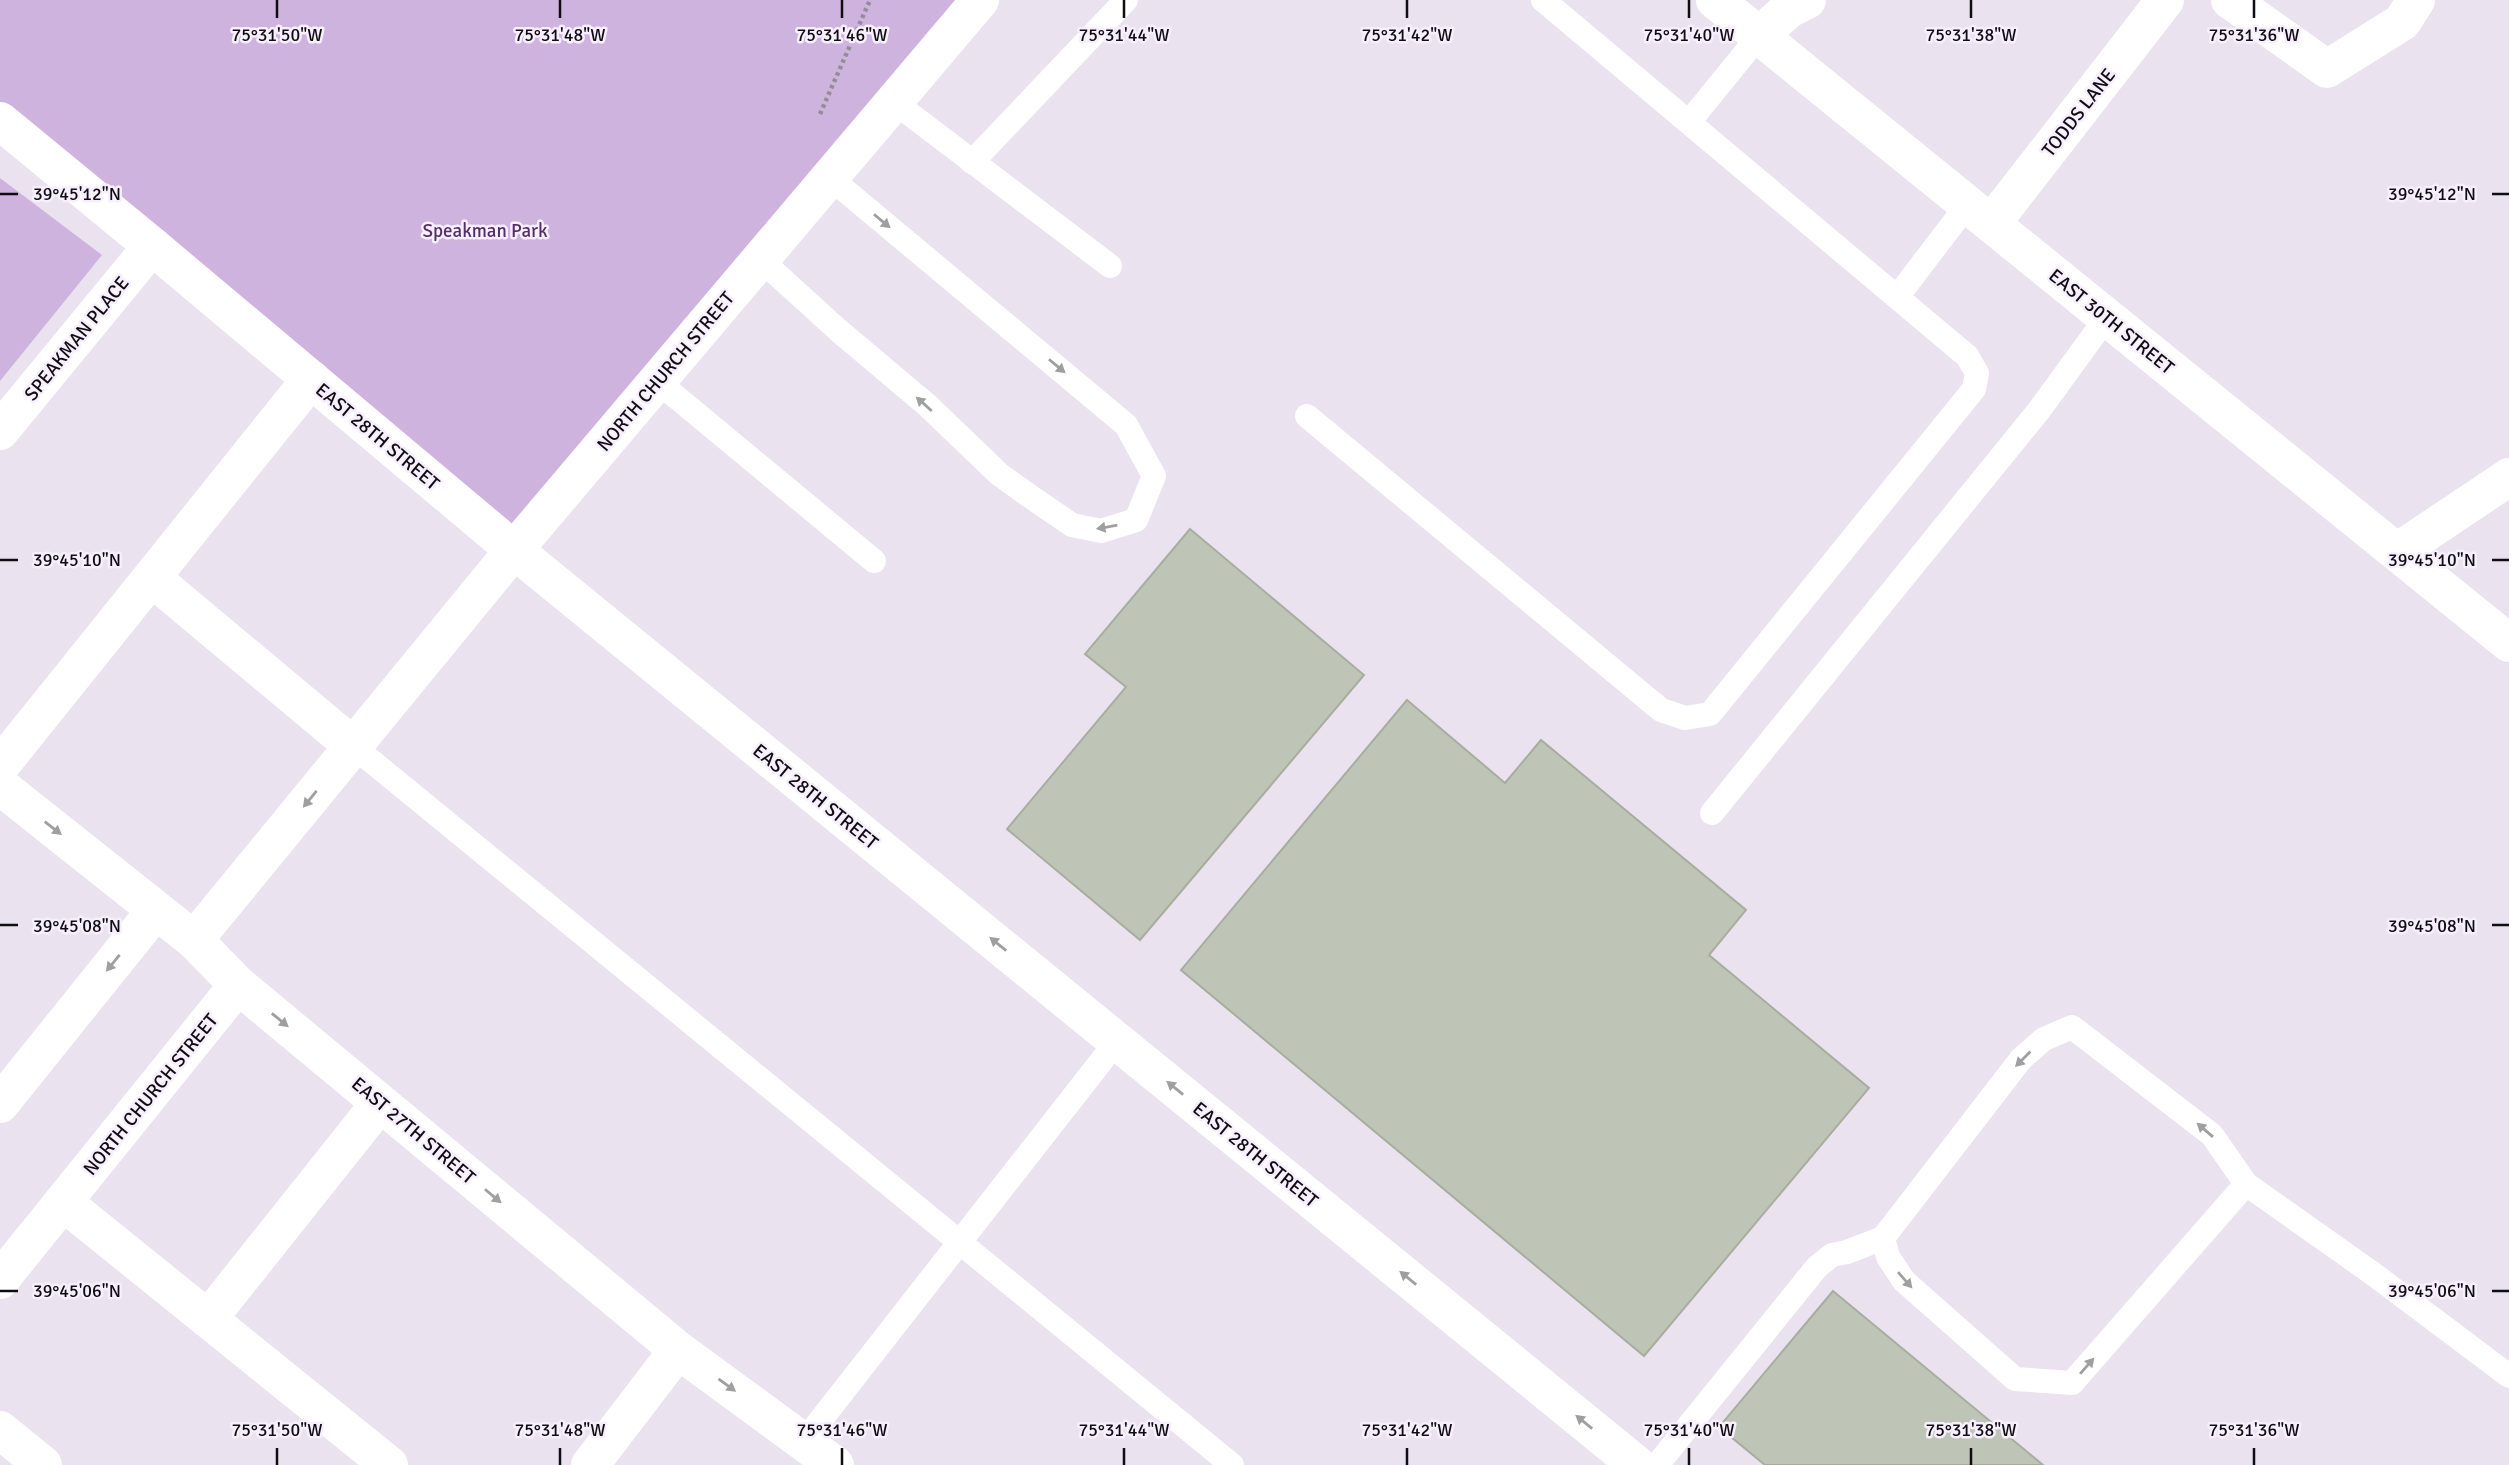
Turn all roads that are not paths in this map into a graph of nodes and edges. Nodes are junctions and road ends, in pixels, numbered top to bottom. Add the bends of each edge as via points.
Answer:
1 (980, 0) edge
2 (1126, 0) edge
3 (1543, 0) edge
4 (1715, 0) edge
5 (1807, 0) edge
6 (2165, 0) edge
7 (2230, 0) edge
8 (2416, 0) edge
9 (1759, 36) junction
10 (894, 102) junction
11 (0, 121) edge
12 (1689, 122) junction
13 (972, 162) junction
14 (830, 177) junction
15 (1980, 214) junction
16 (152, 246) junction
17 (760, 259) junction
18 (1110, 266) dead end
19 (1897, 297) junction
20 (2107, 317) junction
21 (311, 379) junction
22 (657, 381) junction
23 (1307, 416) dead end
24 (0, 431) edge
25 (2509, 477) edge
26 (514, 550) junction
27 (2397, 552) junction
28 (874, 561) dead end
29 (152, 578) junction
30 (2509, 643) edge
31 (353, 746) junction
32 (0, 766) edge
33 (0, 786) edge
34 (1712, 813) dead end
35 (156, 910) junction
36 (194, 940) junction
37 (238, 985) junction
38 (1117, 1041) junction
39 (380, 1103) junction
40 (0, 1104) edge
41 (2246, 1184) junction
42 (63, 1202) junction
43 (1883, 1238) junction
44 (960, 1242) junction
45 (0, 1280) edge
46 (208, 1319) junction
47 (678, 1350) junction
48 (2509, 1377) edge
49 (0, 1430) edge
50 (805, 1440) junction
51 (43, 1465) edge
52 (389, 1465) edge
53 (590, 1465) edge
54 (835, 1465) edge
55 (1231, 1465) edge
56 (1637, 1465) edge
57 (1657, 1465) edge

1 - 10 street, NORTH CHURCH STREET
2 - 13 lane
3 - 12 lane
4 - 9 street, EAST 30TH STREET
5 - 9 street via 1789,9
6 - 15 street, TODDS LANE
7 - 8 street via 2327,69 2402,22
9 - 12 lane
9 - 15 street, EAST 30TH STREET
10 - 13 lane
10 - 14 street, NORTH CHURCH STREET
11 - 16 street, EAST 28TH STREET
12 - 19 lane
13 - 18 lane
14 - 17 street, NORTH CHURCH STREET
14 -> 17 lane via 1126,425 1154,476 1136,520 1101,531 1072,525 1031,497 999,474
15 - 19 lane
15 - 20 street, EAST 30TH STREET
16 - 21 street, EAST 28TH STREET
16 - 24 street, SPEAKMAN PLACE
17 - 22 street, NORTH CHURCH STREET
19 - 23 lane via 1967,356 1978,373 1974,389 1710,714 1685,718 1661,710
20 - 27 street, EAST 30TH STREET
20 - 34 lane via 2040,409
21 - 26 street, EAST 28TH STREET
21 - 29 street
22 - 26 street, NORTH CHURCH STREET
22 - 28 lane
25 - 27 street
26 - 31 street, NORTH CHURCH STREET
38 -> 26 street, EAST 28TH STREET
27 - 30 street, EAST 30TH STREET
29 - 31 street
29 - 32 street
31 -> 36 street, NORTH CHURCH STREET
31 - 44 lane
33 -> 35 street, EAST 27TH STREET
35 - 36 street, EAST 27TH STREET
35 -> 40 street
36 - 37 street, EAST 27TH STREET
37 -> 39 street, EAST 27TH STREET
37 - 42 street, NORTH CHURCH STREET
38 - 44 lane
56 -> 38 street, EAST 28TH STREET
39 - 46 street
39 -> 47 street, EAST 27TH STREET
43 -> 41 lane via 1888,1257 1904,1281 2015,1379 2072,1383
41 -> 43 lane via 2212,1135 2073,1027 2045,1039 2021,1059
41 - 48 lane
42 - 45 street, NORTH CHURCH STREET
42 - 46 street
43 - 57 lane via 1832,1255 1811,1273
44 - 50 lane
44 - 55 lane
46 - 52 street
47 -> 50 street, EAST 27TH STREET
47 - 53 street
49 - 51 street
50 - 54 street, EAST 27TH STREET

